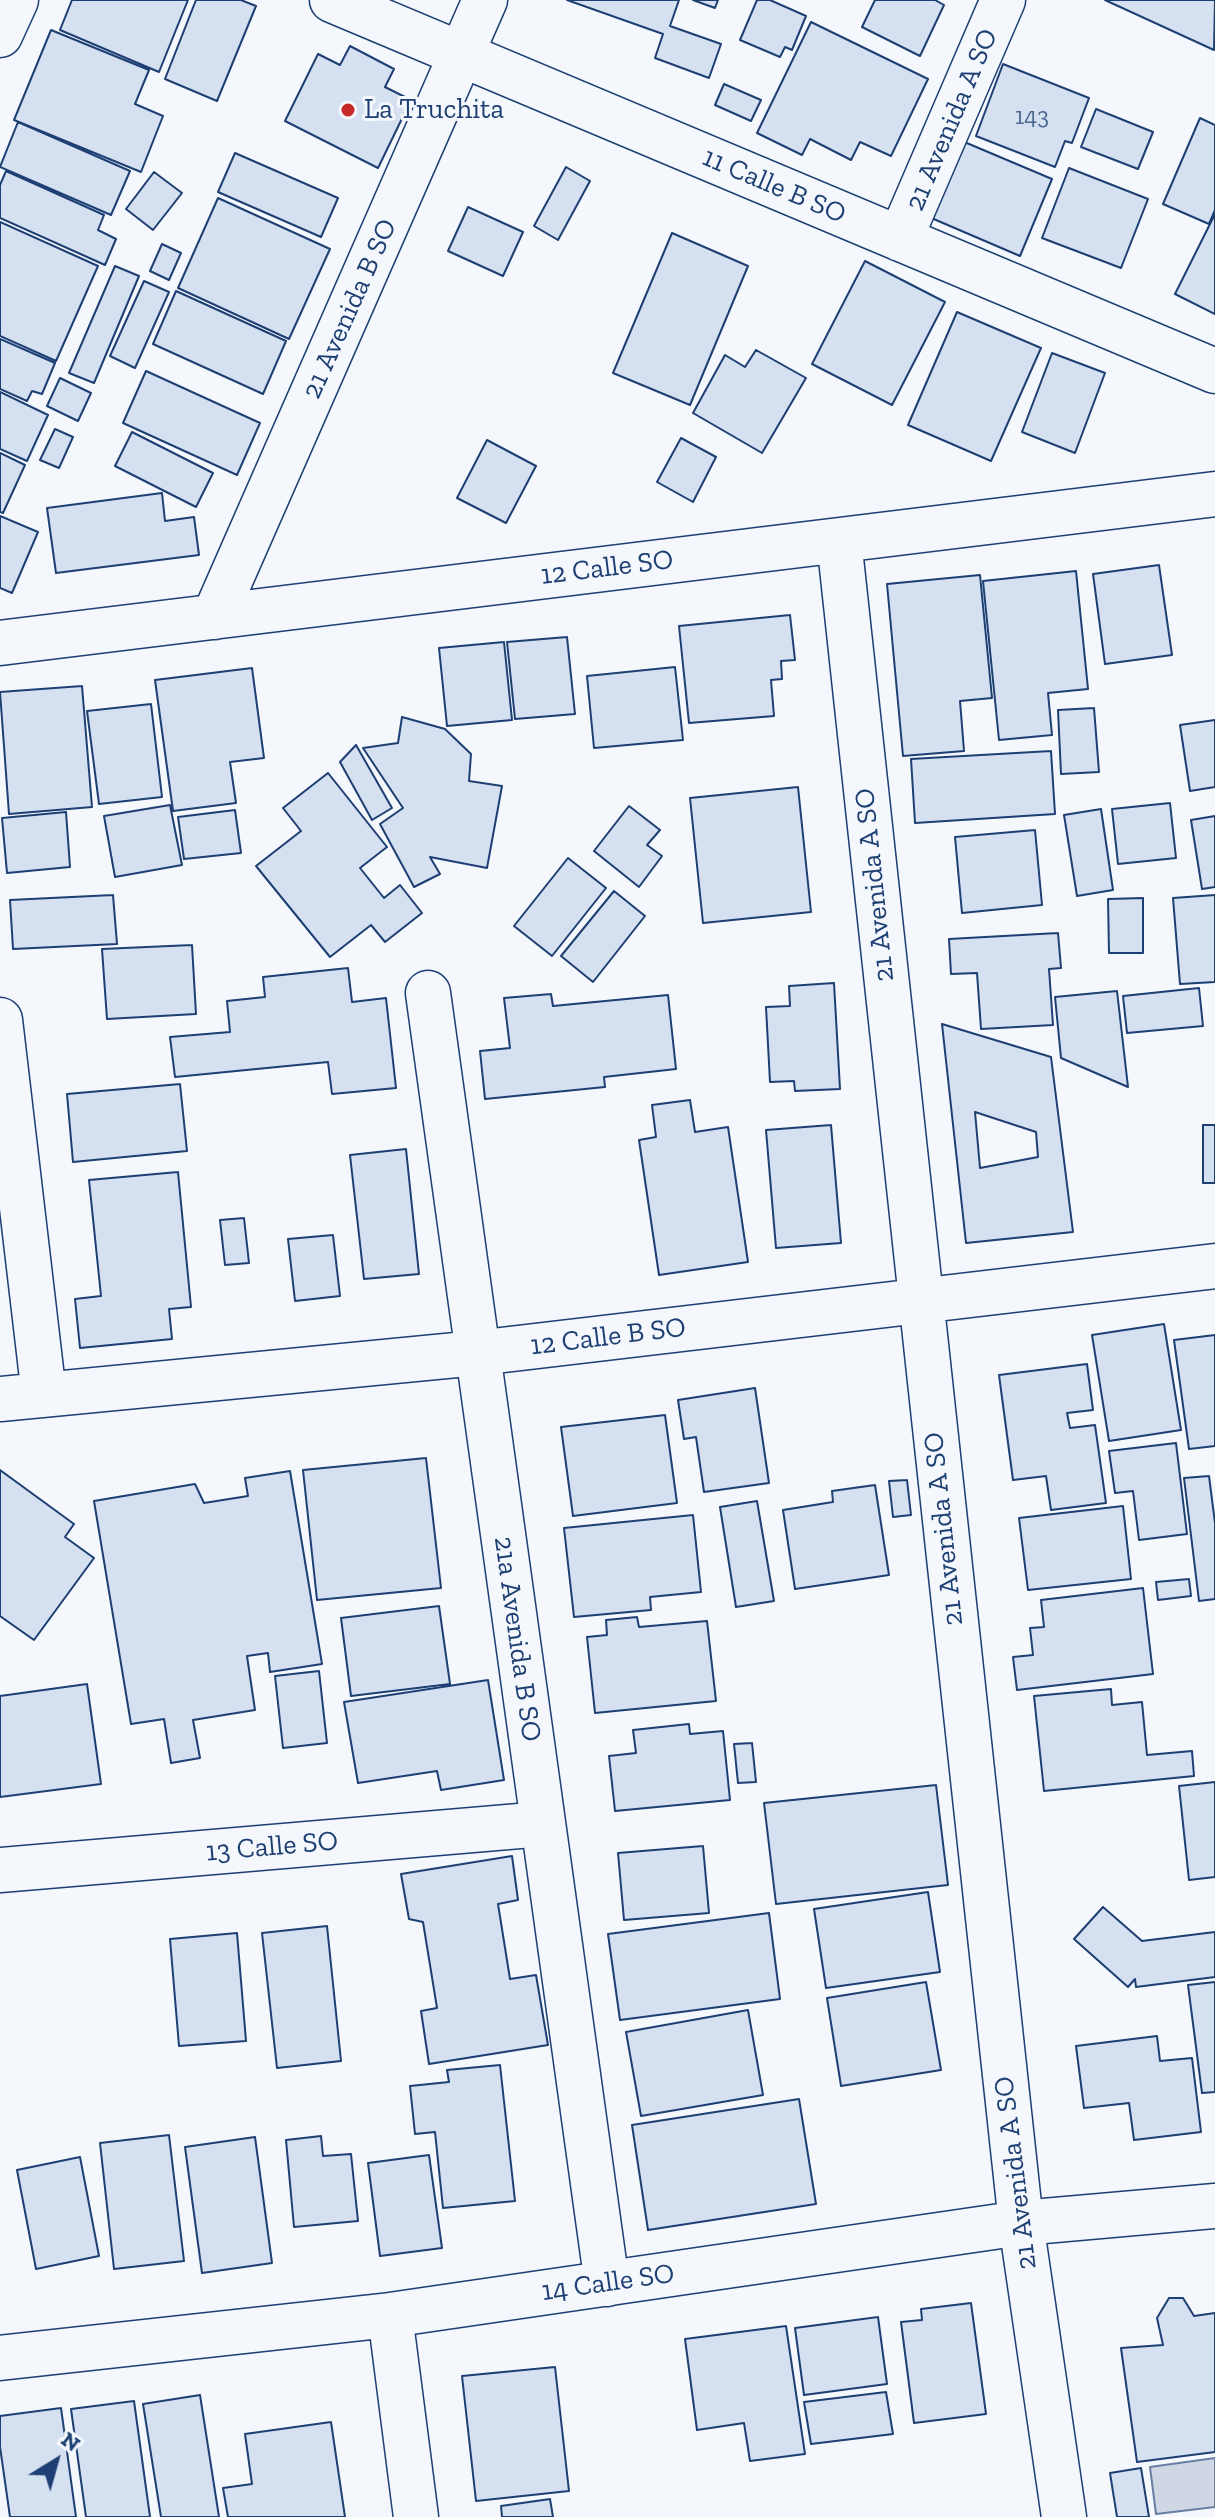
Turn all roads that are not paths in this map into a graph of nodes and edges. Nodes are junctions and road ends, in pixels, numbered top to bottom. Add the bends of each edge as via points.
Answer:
1 (16, 0) edge
2 (332, 0) edge
3 (485, 0) edge
4 (1003, 0) edge
5 (0, 35) edge
6 (462, 55) junction
7 (900, 239) junction
8 (1215, 371) edge
9 (1215, 494) edge
10 (839, 540) junction
11 (214, 617) junction
12 (0, 643) edge
13 (428, 993) dead end
14 (0, 1020) edge
15 (1215, 1266) edge
16 (919, 1299) junction
17 (477, 1353) junction
18 (44, 1395) junction
19 (0, 1399) edge
20 (543, 1824) junction
21 (0, 1870) edge
22 (1215, 2206) edge
23 (1021, 2223) junction
24 (607, 2284) junction
25 (390, 2315) junction
26 (0, 2358) edge
27 (416, 2517) edge
28 (1064, 2517) edge

1 - 5 street
2 - 6 street, 11 Calle B SO
3 - 6 street, 21 Avenida B SO
4 - 7 street, 21 Avenida A SO
6 - 7 street, 11 Calle B SO
6 - 11 street, 21 Avenida B SO
7 - 8 street, 11 Calle B SO
9 - 10 street, 12 Calle SO
10 - 11 street, 12 Calle SO
10 - 16 street, 21 Avenida A SO
11 - 12 street, 12 Calle SO
13 - 17 street, 21a Avenida B SO
14 - 18 street
15 - 16 street, 12 Calle B SO
16 - 17 street, 12 Calle B SO
16 - 23 street, 21 Avenida A SO
17 - 18 street, 12 Calle B SO
17 - 20 street, 21a Avenida B SO
18 - 19 street, 12 Calle B SO
20 - 21 street, 13 Calle SO
20 - 24 street, 21a Avenida B SO
22 - 23 street, 14 Calle SO
23 - 24 street, 14 Calle SO
23 - 28 street, 21 Avenida A SO
24 - 25 street, 14 Calle SO
25 - 26 street, 14 Calle SO
25 - 27 street

